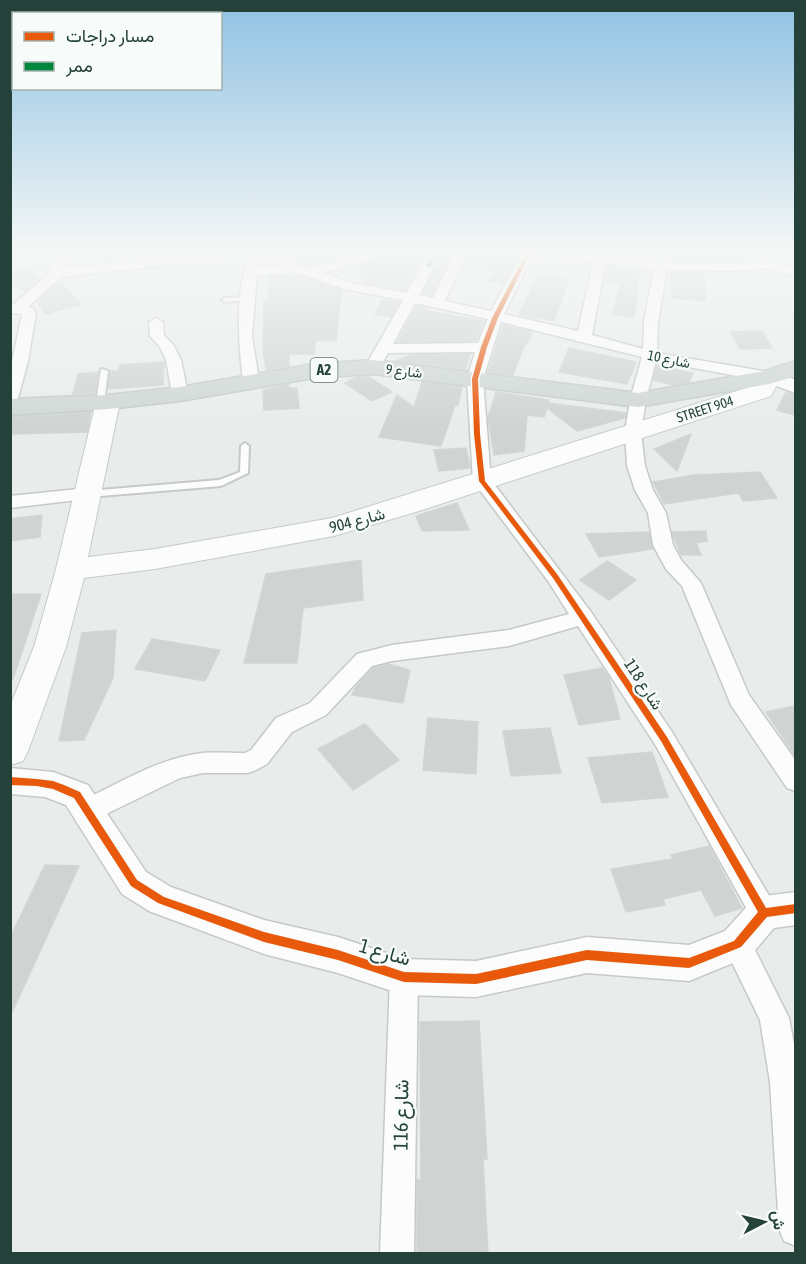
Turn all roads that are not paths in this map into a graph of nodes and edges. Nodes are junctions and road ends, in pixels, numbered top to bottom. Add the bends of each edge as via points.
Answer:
1 (26, 311) edge
2 (247, 311) edge
3 (403, 311) edge
4 (468, 311) edge
5 (499, 311) edge
6 (589, 311) edge
7 (653, 311) edge
8 (495, 318) junction
9 (156, 322) dead end
10 (584, 337) junction
11 (484, 347) junction
12 (650, 355) junction
13 (377, 358) junction
14 (795, 368) edge
15 (104, 371) dead end
16 (769, 376) junction
17 (475, 379) junction
18 (251, 380) junction
19 (795, 387) edge
20 (180, 394) junction
21 (10, 398) edge
22 (638, 400) junction
23 (104, 402) junction
24 (10, 407) edge
25 (633, 432) junction
26 (245, 446) dead end
27 (482, 481) junction
28 (88, 494) junction
29 (10, 502) edge
30 (71, 569) junction
31 (584, 617) junction
32 (19, 711) edge
33 (10, 751) edge
34 (10, 781) edge
35 (795, 781) edge
36 (89, 810) junction
37 (780, 911) edge
38 (737, 944) junction
39 (404, 977) junction
40 (795, 1229) edge
41 (397, 1254) edge

1 - 21 street via 29,314 21,362
2 - 18 street via 245,336
3 - 13 street
4 - 8 street, شارع 10
5 - 8 street
6 - 10 street
7 - 12 street
8 - 10 street, شارع 10
8 - 11 street
9 - 20 street via 155,333 170,352
10 - 12 street, شارع 10
11 - 13 street
11 - 17 street
12 - 16 street, شارع 10
12 - 22 street
13 - 17 main road, شارع 9 / A2
13 - 18 main road, شارع 9 / A2
14 - 16 main road, شارع 9 / A2
15 - 23 lane
16 - 19 street
16 - 22 main road, شارع 9 / A2
16 - 25 main road, STREET 904 via 763,391
17 - 22 main road, شارع 9 / A2
17 - 27 street
18 - 20 main road, شارع 9 / A2
20 - 23 main road, شارع 9 / A2
22 - 25 street
23 - 24 main road, شارع 9 / A2
23 - 28 main road
25 - 27 main road, شارع 904
25 - 35 street via 636,466 657,513 663,545 673,564 691,583 739,699
26 - 28 lane via 244,473 221,483
27 - 30 main road, شارع 904 via 303,534
27 - 31 street, شارع 118
28 - 29 street
28 - 30 main road
30 - 32 main road via 50,647
31 - 36 street via 509,638 366,660 318,709 284,725 259,757 248,763 203,763 178,768
31 - 37 street, شارع 118
32 - 33 main road
34 - 36 street, شارع 1 via 64,787
36 - 39 street, شارع 1 via 134,884 161,900 264,937 338,955
37 - 38 street, شارع 1
38 - 39 street, شارع 1 via 689,963 587,955 476,979
38 - 40 street via 774,1018 785,1082
39 - 41 street, شارع 116

